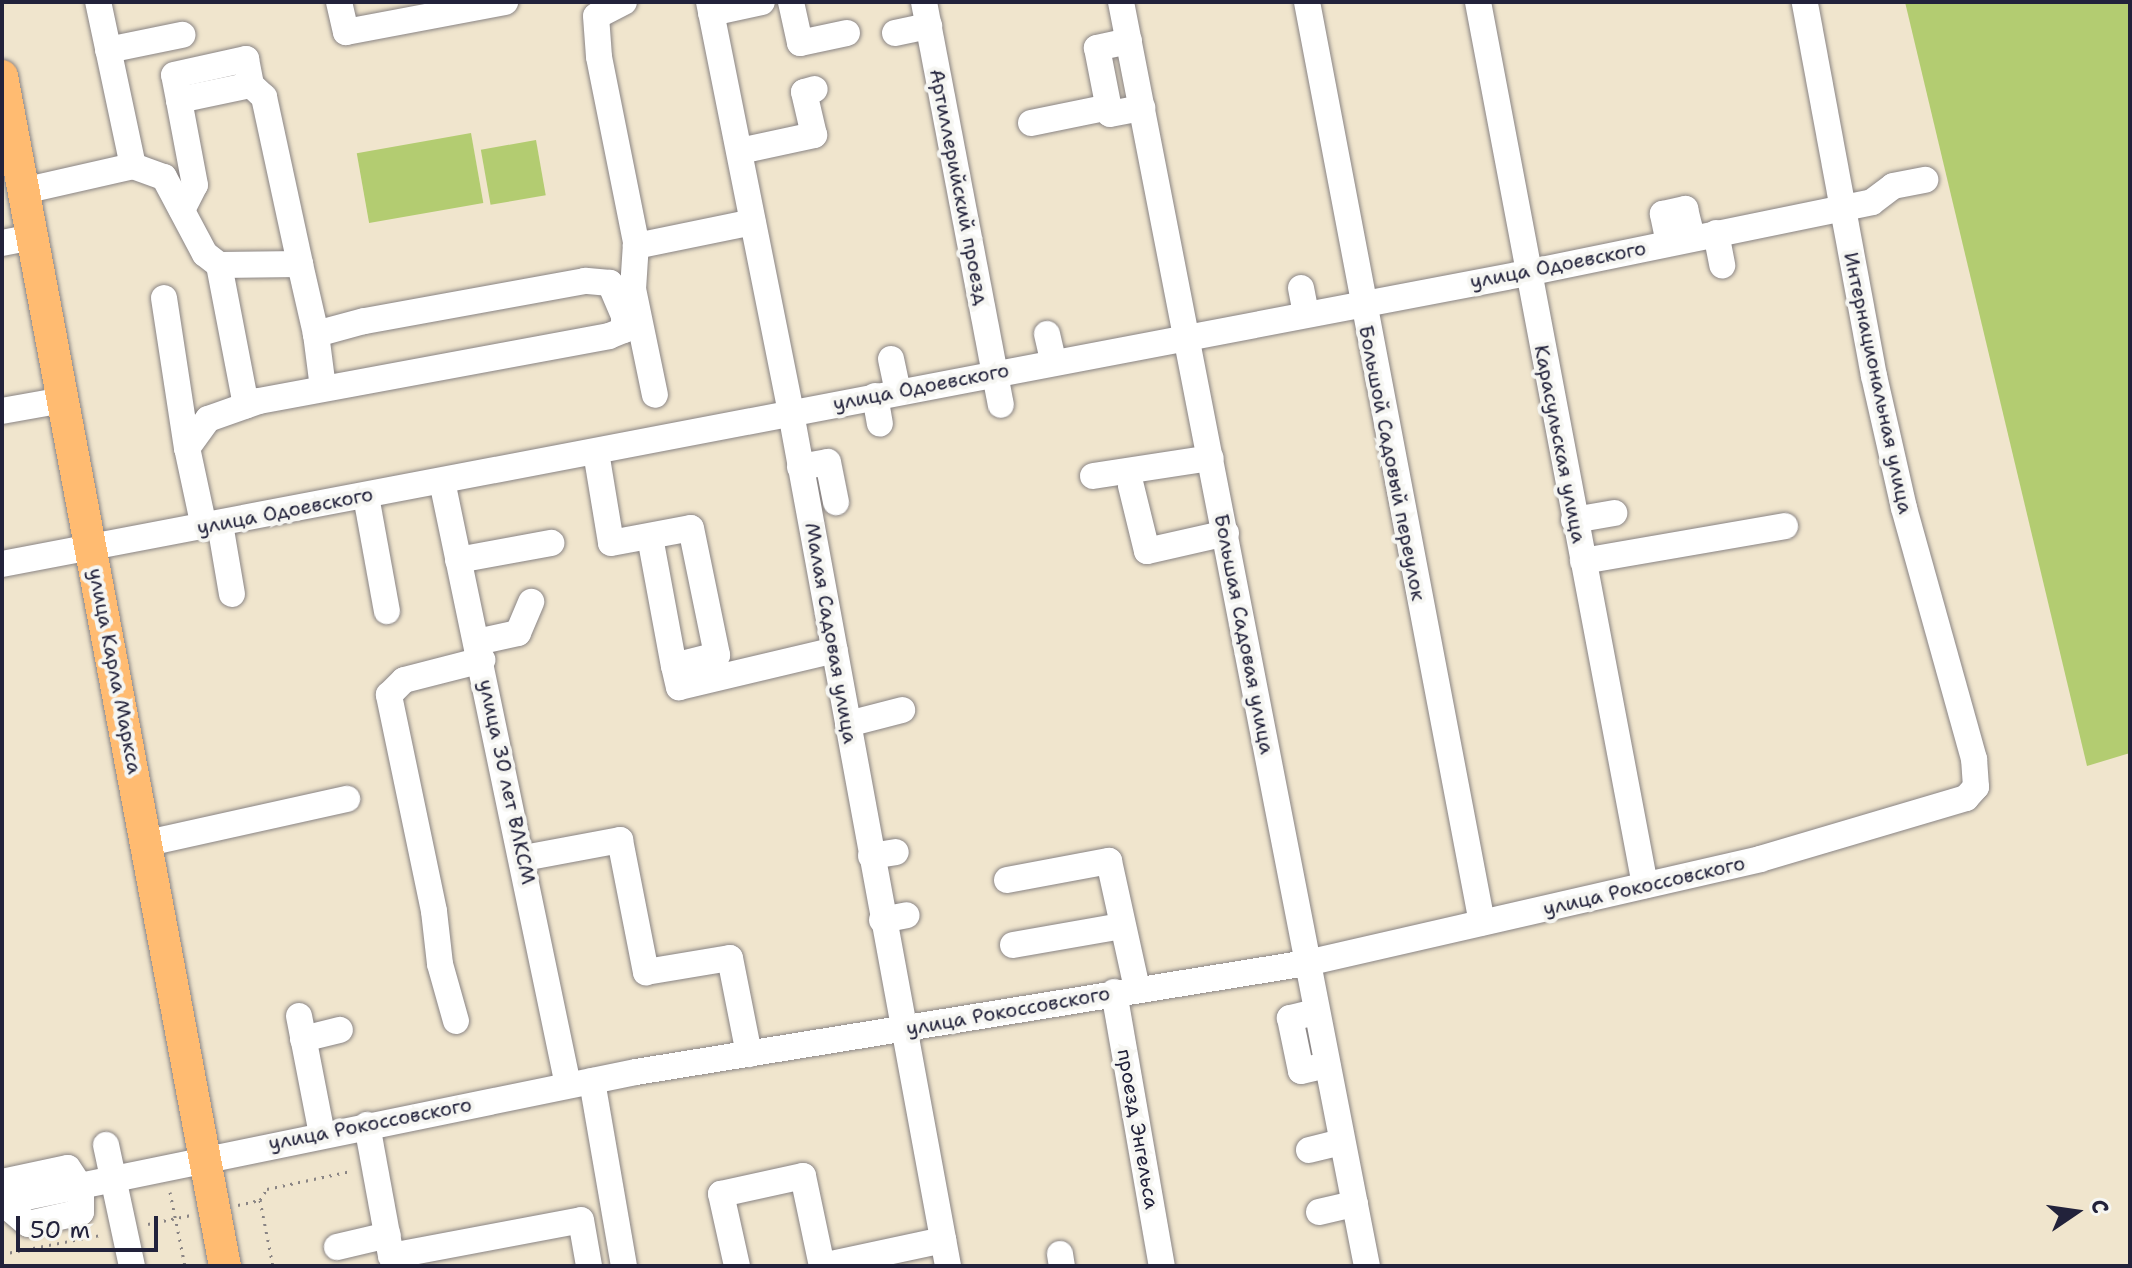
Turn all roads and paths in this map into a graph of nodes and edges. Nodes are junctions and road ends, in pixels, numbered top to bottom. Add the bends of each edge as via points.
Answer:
1 (98, 2) edge
2 (339, 2) edge
3 (505, 2) edge
4 (624, 2) edge
5 (762, 2) edge
6 (791, 2) edge
7 (1121, 2) edge
8 (1307, 2) edge
9 (1478, 2) edge
10 (1805, 2) edge
11 (710, 8) edge
12 (926, 14) edge
13 (847, 33) dead end
14 (895, 33) dead end
15 (182, 35) dead end
16 (1129, 41) junction
17 (108, 50) junction
18 (2, 76) edge
19 (814, 101) dead end
20 (1109, 107) junction
21 (1142, 108) junction
22 (1031, 123) dead end
23 (740, 151) junction
24 (133, 166) junction
25 (1925, 180) dead end
26 (23, 191) junction
27 (1840, 208) junction
28 (182, 210) junction
29 (753, 222) junction
30 (1692, 238) junction
31 (17, 240) edge
32 (636, 246) junction
33 (300, 264) junction
34 (219, 265) junction
35 (1722, 265) dead end
36 (1527, 273) junction
37 (164, 298) dead end
38 (1360, 303) junction
39 (316, 334) junction
40 (1047, 334) dead end
41 (1187, 336) junction
42 (891, 359) dead end
43 (1050, 362) junction
44 (996, 372) junction
45 (323, 388) junction
46 (886, 393) junction
47 (655, 395) dead end
48 (63, 400) junction
49 (246, 405) junction
50 (1001, 405) dead end
51 (3, 407) edge
52 (791, 413) junction
53 (880, 424) dead end
54 (187, 448) junction
55 (596, 452) junction
56 (1211, 458) junction
57 (800, 467) junction
58 (1093, 476) dead end
59 (442, 481) junction
60 (1131, 486) dead end
61 (366, 496) junction
62 (836, 502) dead end
63 (1614, 513) dead end
64 (1574, 520) junction
65 (212, 526) junction
66 (1785, 526) dead end
67 (1226, 533) junction
68 (650, 537) junction
69 (551, 543) dead end
70 (92, 547) junction
71 (458, 560) junction
72 (1583, 561) junction
73 (2, 564) edge
74 (232, 594) dead end
75 (531, 602) dead end
76 (387, 611) dead end
77 (835, 650) junction
78 (480, 651) junction
79 (674, 666) junction
80 (902, 710) dead end
81 (848, 724) junction
82 (1974, 759) joint
83 (347, 799) dead end
84 (148, 843) junction
85 (524, 858) junction
86 (1007, 880) dead end
87 (1645, 885) junction
88 (1482, 923) junction
89 (1122, 926) junction
90 (1013, 945) dead end
91 (1307, 963) junction
92 (1126, 990) junction
93 (456, 1021) dead end
94 (901, 1029) junction
95 (340, 1030) dead end
96 (749, 1054) junction
97 (580, 1083) junction
98 (367, 1125) junction
99 (322, 1134) junction
100 (1342, 1142) junction
101 (106, 1145) dead end
102 (1309, 1150) dead end
103 (206, 1161) junction
104 (375, 1166) junction
105 (165, 1172) junction
106 (2, 1182) edge
107 (113, 1182) junction
108 (81, 1188) junction
109 (260, 1200) dead end
110 (2, 1202) edge
111 (1355, 1204) junction
112 (1319, 1212) dead end
113 (101, 1235) dead end
114 (943, 1240) junction
115 (337, 1247) dead end
116 (390, 1252) edge
117 (2, 1254) edge
118 (132, 1266) edge
119 (185, 1266) edge
120 (225, 1266) edge
121 (589, 1266) edge
122 (624, 1266) edge
123 (737, 1266) edge
124 (822, 1266) edge
125 (948, 1266) edge
126 (1162, 1266) edge
127 (1367, 1266) edge

1 - 17 street
2 - 3 street via 346,32
4 - 32 street via 596,16 599,57
5 - 11 street
6 - 13 street via 800,43
7 - 16 street, Большая Садовая улица
8 - 38 street, Большой Садовый переулок
9 - 36 street, Карасульская улица
10 - 27 street, Интернациональная улица
11 - 23 street, Малая Садовая улица
12 - 14 street
12 - 44 street, Артиллерийский проезд
15 - 17 street
16 - 20 street via 1097,48
16 - 21 street, Большая Садовая улица
17 - 24 street
18 - 26 main road, улица Карла Маркса
19 - 23 street via 820,133
20 - 21 street via 1110,114
20 - 22 street
21 - 41 street, Большая Садовая улица
23 - 29 street, Малая Садовая улица
24 - 26 street
24 - 28 street via 164,177
25 - 27 street, улица Одоевского via 1893,186 1872,202
26 - 31 main road, улица Карла Маркса
27 - 30 street, улица Одоевского
27 - 82 street, Интернациональная улица via 1904,508
28 - 33 street via 195,185 179,100 251,85 264,97
28 - 34 street via 205,254
29 - 32 street
29 - 52 street, Малая Садовая улица
30 - 35 street
30 - 36 street, улица Одоевского
31 - 48 main road, улица Карла Маркса
32 - 47 street via 633,289
33 - 34 street
33 - 39 street
34 - 49 street
36 - 38 street, улица Одоевского
36 - 64 street, Карасульская улица
37 - 54 street
38 - 41 street, улица Одоевского via 1303,300
38 - 88 street, Большой Садовый переулок
39 - 45 street
39 - 45 street via 585,281 610,283 624,316 624,330 609,336
40 - 43 street
41 - 43 street, улица Одоевского
41 - 56 street, Большая Садовая улица
42 - 46 street
43 - 44 street, улица Одоевского
44 - 46 street, улица Одоевского
44 - 50 street, Артиллерийский проезд
45 - 49 street
46 - 52 street, улица Одоевского
46 - 53 street
48 - 51 street
48 - 70 main road, улица Карла Маркса
49 - 54 street via 208,419
52 - 55 street, улица Одоевского
52 - 57 street, Малая Садовая улица
54 - 65 street
55 - 59 street, улица Одоевского
55 - 68 street via 611,543
56 - 58 street
56 - 67 street, Большая Садовая улица
57 - 62 street via 828,462
57 - 77 street, Малая Садовая улица
59 - 61 street, улица Одоевского
59 - 71 street, улица 30 лет ВЛКСМ
60 - 67 street via 1147,551
61 - 65 street, улица Одоевского
61 - 76 street
63 - 64 street
64 - 72 street, Карасульская улица
65 - 70 street, улица Одоевского
65 - 74 street
66 - 72 street
67 - 91 street, Большая Садовая улица
68 - 79 street
68 - 79 street via 691,528 717,655
69 - 71 street
70 - 73 street, улица Одоевского
70 - 84 main road, улица Карла Маркса
71 - 78 street, улица 30 лет ВЛКСМ
72 - 87 street, Карасульская улица
75 - 78 street via 518,633
77 - 79 street via 679,687
77 - 81 street, Малая Садовая улица
78 - 85 street, улица 30 лет ВЛКСМ
78 - 93 street via 404,680 389,695 440,964
80 - 81 street
81 - 94 street, Малая Садовая улица via 884,854
82 - 87 street, улица Рокоссовского via 1976,787 1966,798 1760,859
83 - 84 street
84 - 103 main road, улица Карла Маркса
85 - 96 street via 620,840 646,972 730,958
85 - 97 street, улица 30 лет ВЛКСМ
86 - 89 street, проезд Энгельса via 1109,861
87 - 88 street, улица Рокоссовского
88 - 91 street, улица Рокоссовского
89 - 90 street
89 - 92 street, проезд Энгельса
91 - 92 street, улица Рокоссовского
91 - 100 street, Большая Садовая улица
92 - 94 street, улица Рокоссовского
92 - 126 street, проезд Энгельса
94 - 96 street, улица Рокоссовского
94 - 114 street, Малая Садовая улица
95 - 99 street via 301,1028
96 - 97 street, улица Рокоссовского
97 - 98 street, улица Рокоссовского
97 - 122 street, улица 30 лет ВЛКСМ
98 - 99 street, улица Рокоссовского
98 - 104 street
99 - 103 street, улица Рокоссовского
100 - 102 street
100 - 111 street, Большая Садовая улица
101 - 107 street
103 - 105 street, улица Рокоссовского
103 - 120 main road, улица Карла Маркса
104 - 109 path via 267,1189
104 - 116 street
105 - 107 street, улица Рокоссовского
105 - 119 path
106 - 108 street via 68,1168
107 - 108 street, улица Рокоссовского
107 - 118 street
108 - 110 street, улица Рокоссовского
111 - 112 street
111 - 127 street, Большая Садовая улица
113 - 117 path
114 - 124 street
114 - 125 street, Малая Садовая улица
115 - 116 street
116 - 121 street via 581,1220
123 - 124 street via 721,1194 803,1176

